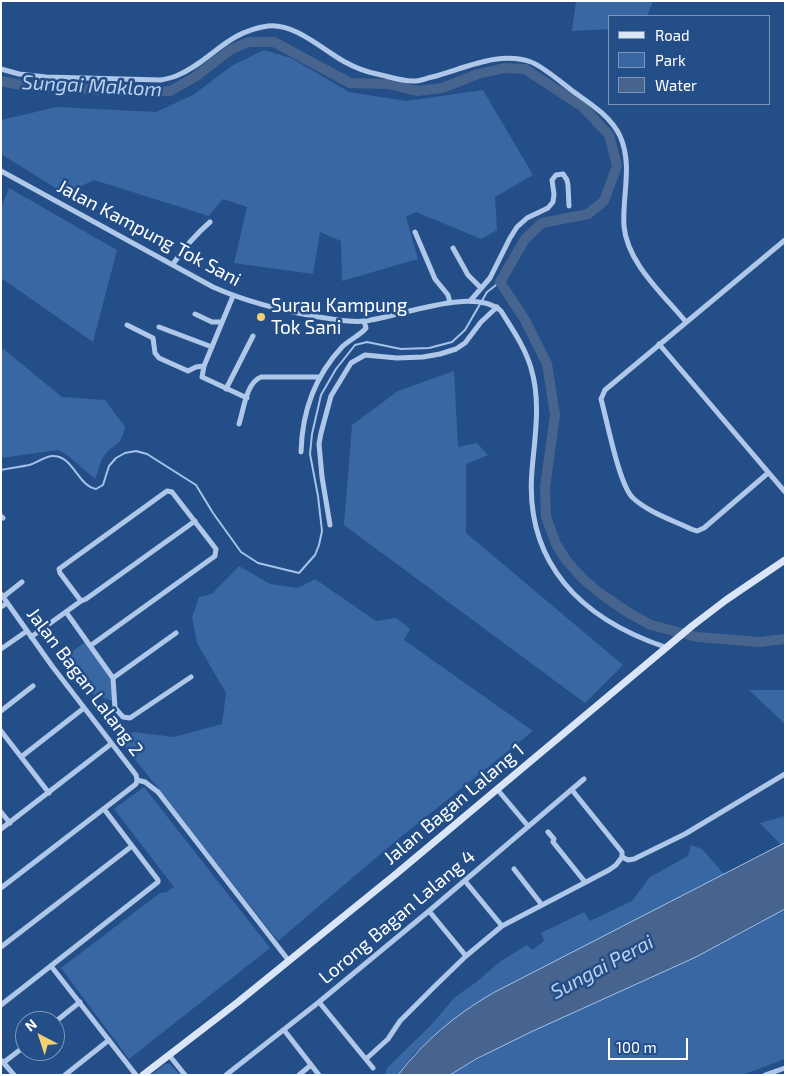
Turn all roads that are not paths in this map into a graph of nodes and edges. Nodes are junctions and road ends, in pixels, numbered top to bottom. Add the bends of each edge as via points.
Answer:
1 (1, 69) edge
2 (1, 171) edge
3 (569, 206) dead end
4 (210, 222) dead end
5 (415, 232) dead end
6 (785, 240) edge
7 (453, 248) dead end
8 (173, 264) junction
9 (481, 288) junction
10 (233, 296) junction
11 (472, 300) junction
12 (450, 303) junction
13 (494, 305) junction
14 (195, 314) dead end
15 (364, 321) junction
16 (222, 322) junction
17 (686, 322) junction
18 (127, 325) dead end
19 (159, 327) dead end
20 (253, 336) dead end
21 (659, 344) junction
22 (212, 347) junction
23 (204, 366) junction
24 (320, 377) junction
25 (226, 389) junction
26 (247, 398) junction
27 (239, 424) dead end
28 (301, 452) dead end
29 (768, 473) junction
30 (785, 492) edge
31 (195, 520) junction
32 (330, 526) dead end
33 (785, 560) edge
34 (22, 582) dead end
35 (2, 596) edge
36 (81, 601) junction
37 (7, 603) junction
38 (1, 608) edge
39 (66, 612) junction
40 (27, 631) junction
41 (176, 633) dead end
42 (31, 637) junction
43 (90, 646) junction
44 (667, 646) junction
45 (1, 649) edge
46 (191, 677) dead end
47 (113, 678) junction
48 (33, 686) dead end
49 (84, 708) junction
50 (1, 711) edge
51 (1, 731) edge
52 (111, 744) junction
53 (21, 757) junction
54 (785, 774) edge
55 (584, 779) dead end
56 (137, 780) junction
57 (497, 790) junction
58 (572, 790) junction
59 (49, 793) junction
60 (104, 810) junction
61 (1, 812) edge
62 (10, 823) junction
63 (528, 826) junction
64 (1, 829) edge
65 (548, 832) dead end
66 (132, 846) junction
67 (622, 857) junction
68 (514, 869) dead end
69 (465, 881) junction
70 (586, 882) junction
71 (1, 888) edge
72 (542, 905) junction
73 (429, 911) junction
74 (502, 926) junction
75 (1, 947) edge
76 (466, 956) junction
77 (289, 961) junction
78 (51, 966) junction
79 (80, 1002) junction
80 (319, 1002) junction
81 (1, 1005) edge
82 (65, 1014) edge
83 (284, 1030) junction
84 (109, 1040) junction
85 (15, 1053) edge
86 (169, 1055) junction
87 (366, 1059) junction
88 (2, 1062) edge
89 (311, 1065) junction
90 (373, 1068) dead end
91 (785, 1068) edge
92 (14, 1075) edge
93 (65, 1075) edge
94 (136, 1075) edge
95 (144, 1075) edge
96 (186, 1075) edge
97 (226, 1075) edge
98 (299, 1075) edge
99 (319, 1075) edge
100 (765, 1075) edge

1 - 17 street via 46,77 161,80 195,66 247,31 270,26 288,29 315,41 346,62 375,74 414,81 514,57 533,63 591,104 608,119 620,136 626,155 624,227 631,254
2 - 8 street, Jalan Kampung Tok Sani
3 - 9 street via 567,180 562,174 556,175 552,180 552,202 517,228
4 - 8 street
5 - 12 street via 435,279 448,295
6 - 17 street
7 - 9 street via 468,275
8 - 10 street, Jalan Kampung Tok Sani
9 - 11 street
10 - 15 street, Jalan Kampung Tok Sani via 302,314
10 - 16 street
11 - 12 street, Jalan Kampung Tok Sani
11 - 13 street, Jalan Kampung Tok Sani
12 - 15 street, Jalan Kampung Tok Sani
13 - 32 street via 475,332 456,349 423,357 365,355 351,363 331,396 320,439
13 - 44 street via 523,347 531,368 537,419 532,508 536,532 550,563 567,587 591,611 631,633
14 - 16 street via 212,322
15 - 24 street via 364,331 345,344
16 - 22 street
17 - 21 street
18 - 23 street via 153,338 155,354 159,358 188,371
19 - 22 street
20 - 25 street
21 - 29 street
21 - 29 street via 605,390 601,399 622,482 631,496 641,505 697,530 704,528
22 - 23 street
23 - 25 street via 202,377
24 - 26 street via 261,376 251,384
24 - 28 street via 303,422
25 - 26 street
26 - 27 street
29 - 30 street
31 - 36 street
31 - 36 street via 170,491 163,493 59,569
31 - 43 street via 215,547 214,556
33 - 44 main road, Jalan Bagan Lalang 1 via 720,604
34 - 35 street
35 - 37 street, Jalan Bagan Lalang 2
36 - 39 street
37 - 38 street
37 - 40 street, Jalan Bagan Lalang 2
39 - 42 street
39 - 43 street
40 - 42 street, Jalan Bagan Lalang 2
40 - 45 street
41 - 47 street
42 - 49 street, Jalan Bagan Lalang 2
43 - 47 street
44 - 57 main road, Jalan Bagan Lalang 1
46 - 47 street via 130,718 122,717 115,708
48 - 50 street
49 - 52 street, Jalan Bagan Lalang 2
49 - 53 street
51 - 53 street
52 - 56 street, Jalan Bagan Lalang 2
52 - 59 street
53 - 59 street
54 - 67 street via 685,834 634,859
55 - 58 street, Lorong Bagan Lalang 4
56 - 60 street
56 - 77 street via 158,792
57 - 63 street
57 - 77 main road, Jalan Bagan Lalang 1
58 - 63 street, Lorong Bagan Lalang 4
58 - 67 street via 622,852
59 - 62 street
60 - 66 street
60 - 71 street
61 - 62 street
62 - 64 street
63 - 69 street, Lorong Bagan Lalang 4
65 - 70 street
66 - 75 street
66 - 78 street via 158,880 156,885
67 - 70 street via 616,865
68 - 72 street
69 - 73 street, Lorong Bagan Lalang 4
69 - 74 street
70 - 72 street
72 - 74 street
73 - 76 street
73 - 80 street, Lorong Bagan Lalang 4
74 - 76 street
76 - 87 street
77 - 86 main road, Jalan Bagan Lalang 1
78 - 79 street
78 - 81 street
79 - 82 street
79 - 84 street
80 - 83 street, Lorong Bagan Lalang 4
80 - 87 street
83 - 89 street
83 - 97 street, Lorong Bagan Lalang 4
84 - 93 street
84 - 94 street
85 - 88 street
86 - 95 main road, Jalan Bagan Lalang 1
86 - 96 street
87 - 90 street
88 - 92 street
89 - 98 street
89 - 99 street
91 - 100 street

